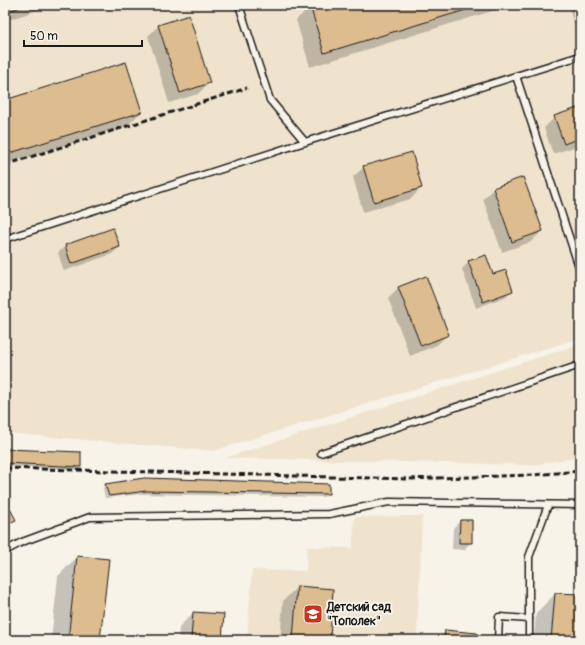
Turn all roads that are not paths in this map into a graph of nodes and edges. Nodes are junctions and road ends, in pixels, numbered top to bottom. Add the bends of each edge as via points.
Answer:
1 (239, 5) edge
2 (580, 56) edge
3 (516, 76) junction
4 (306, 142) junction
5 (5, 239) edge
6 (580, 270) edge
7 (580, 365) edge
8 (321, 453) dead end
9 (548, 505) junction
10 (580, 505) edge
11 (5, 551) edge
12 (529, 619) junction
13 (498, 640) edge
14 (528, 640) edge

1 - 4 lane via 270,100
2 - 3 lane
3 - 4 lane
3 - 6 lane
4 - 5 lane
7 - 8 lane
9 - 10 lane
9 - 11 lane via 389,502 329,514 90,517 22,542
9 - 12 lane via 529,557
12 - 13 lane via 498,617
12 - 14 lane

